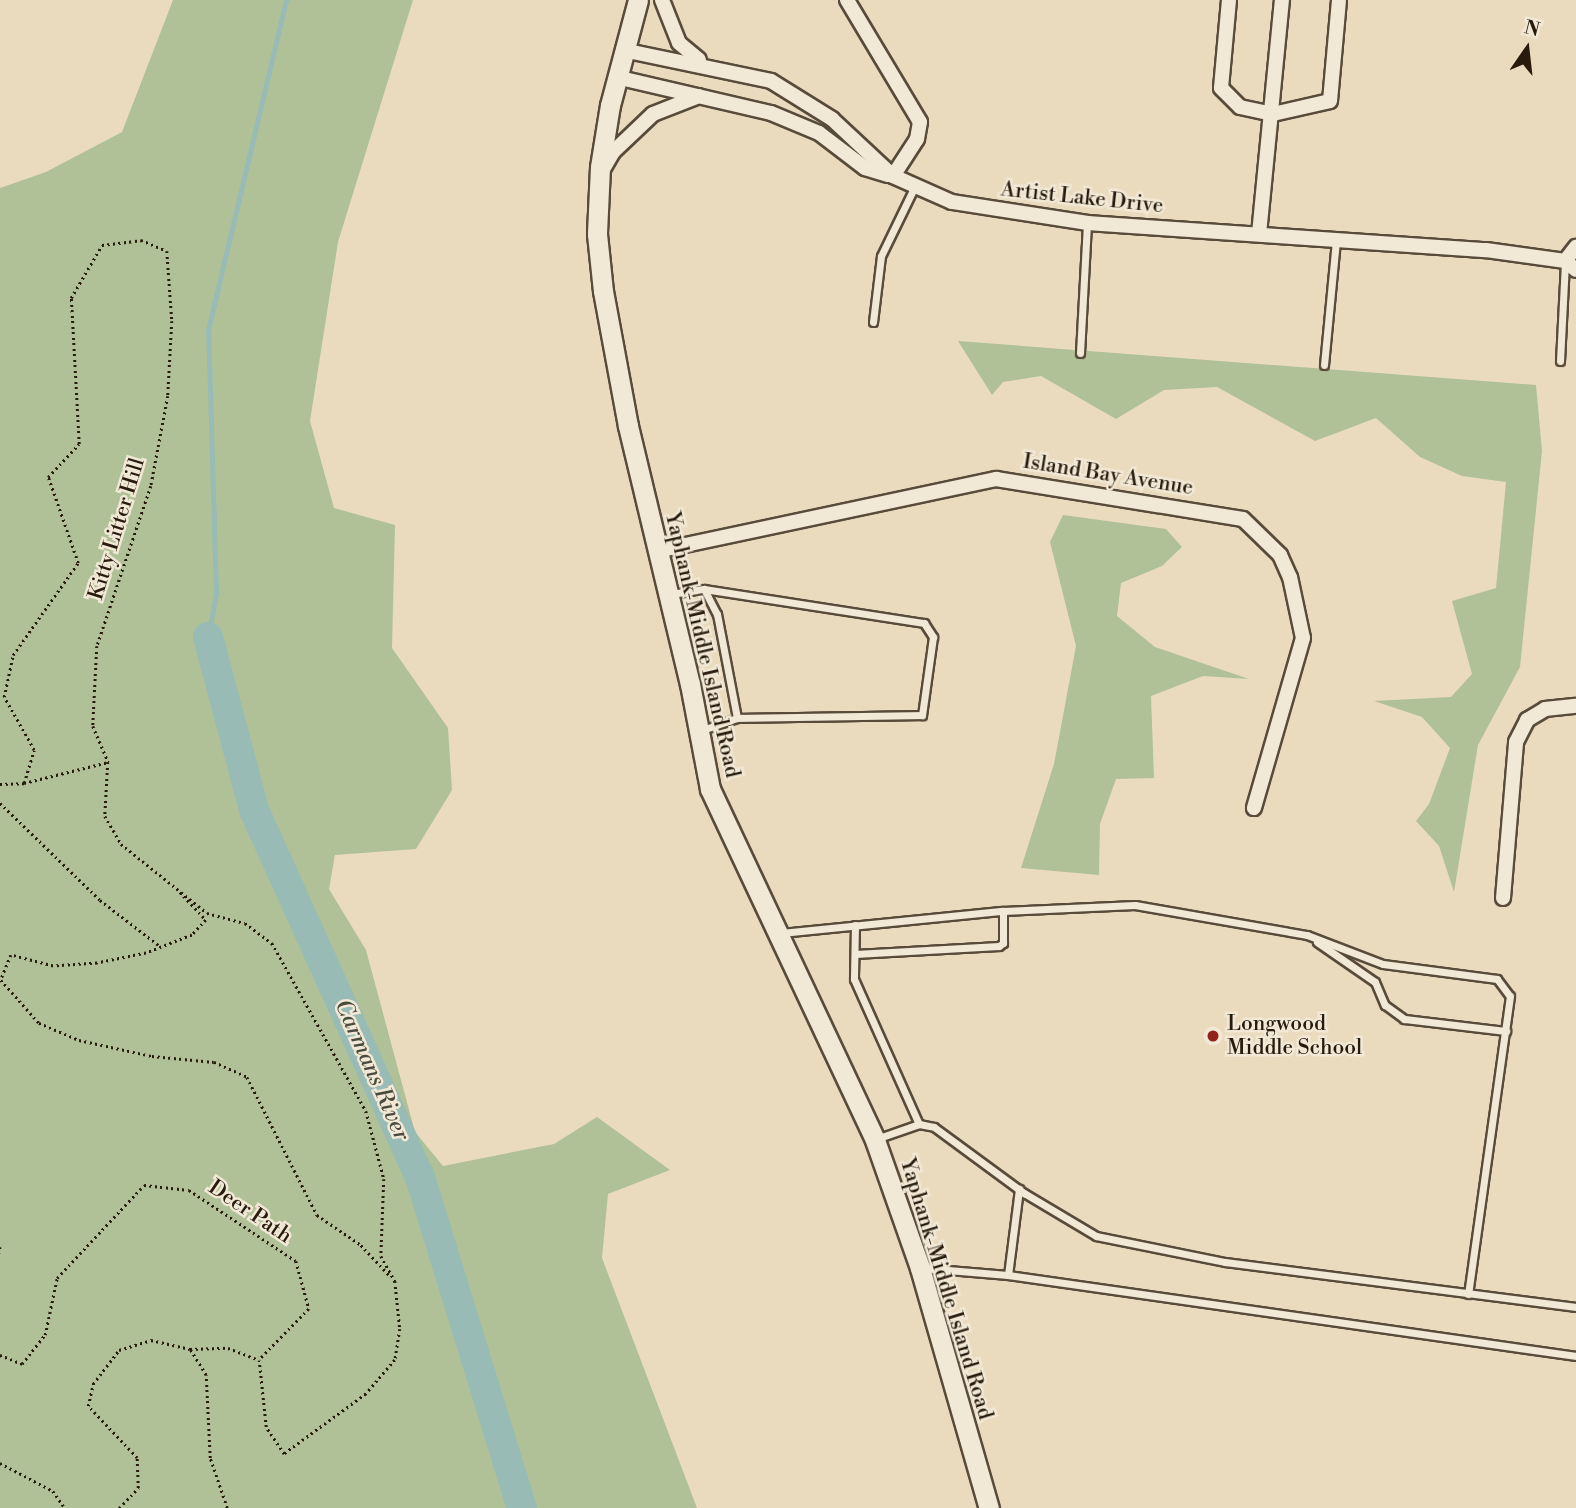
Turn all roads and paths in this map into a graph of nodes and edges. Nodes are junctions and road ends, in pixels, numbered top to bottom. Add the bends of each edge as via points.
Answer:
1 (638, 0) edge
2 (662, 0) edge
3 (847, 0) edge
4 (1229, 0) edge
5 (1282, 0) edge
6 (1339, 0) edge
7 (623, 50) junction
8 (703, 64) junction
9 (616, 77) junction
10 (699, 96) junction
11 (1273, 114) junction
12 (599, 175) junction
13 (893, 176) junction
14 (914, 188) junction
15 (1087, 223) junction
16 (1259, 234) junction
17 (1336, 238) junction
18 (1576, 247) edge
19 (1570, 266) edge
20 (873, 322) dead end
21 (1080, 353) dead end
22 (1560, 361) dead end
23 (1324, 365) dead end
24 (657, 551) junction
25 (704, 589) junction
26 (669, 595) junction
27 (1576, 706) edge
28 (737, 718) junction
29 (700, 732) junction
30 (108, 762) junction
31 (0, 783) edge
32 (24, 783) junction
33 (0, 803) edge
34 (1254, 808) dead end
35 (167, 878) junction
36 (1503, 898) dead end
37 (1003, 911) junction
38 (855, 925) junction
39 (779, 933) junction
40 (1307, 935) junction
41 (162, 947) junction
42 (855, 954) junction
43 (1506, 1031) junction
44 (919, 1124) junction
45 (875, 1140) junction
46 (1019, 1189) junction
47 (0, 1247) edge
48 (0, 1253) edge
49 (920, 1268) junction
50 (1008, 1275) junction
51 (395, 1280) junction
52 (1468, 1294) junction
53 (1576, 1307) edge
54 (190, 1349) junction
55 (0, 1355) edge
56 (1576, 1356) edge
57 (260, 1360) junction
58 (0, 1464) edge
59 (65, 1508) edge
60 (119, 1508) edge
61 (227, 1508) edge
62 (989, 1508) edge

1 - 7 main road, Yaphank-Middle Island Road
2 - 8 street via 679,43
3 - 13 street via 920,122 917,139
4 - 11 street via 1221,88 1240,107
5 - 11 street
6 - 11 street via 1330,101
7 - 8 street, Artist Lake Drive
7 - 9 main road, Yaphank-Middle Island Road
8 - 13 street, Artist Lake Drive via 771,81 809,101
9 - 10 street
9 - 12 main road, Yaphank-Middle Island Road
10 - 12 street via 653,114 613,152
10 - 13 street via 771,113 819,133 865,168
11 - 16 street via 1267,131
12 - 24 main road, Yaphank-Middle Island Road via 597,234 603,291
13 - 14 street, Artist Lake Drive
14 - 15 street, Artist Lake Drive via 975,207
14 - 20 lane via 881,256
15 - 16 street, Artist Lake Drive
15 - 21 lane
16 - 17 street, Artist Lake Drive
17 - 19 street, Artist Lake Drive
17 - 23 lane
18 - 19 street
19 - 22 lane
24 - 26 main road, Yaphank-Middle Island Road
24 - 34 street, Island Bay Avenue via 996,479 1243,519 1280,555 1294,589 1303,638
25 - 26 lane
25 - 28 lane via 717,614
25 - 28 lane via 924,623 933,637 922,715
26 - 29 main road, Yaphank-Middle Island Road
27 - 36 street via 1545,709 1527,720 1516,742
28 - 29 lane
29 - 39 main road, Yaphank-Middle Island Road via 710,789
30 - 32 path
30 - 32 path, Kitty Litter Hill via 93,726 97,646 151,486 168,396 172,321 167,251 141,240 102,245 71,298 79,444 48,477 78,563 13,655 4,697 34,750
30 - 35 path via 105,816 121,844
31 - 32 path
33 - 41 path via 100,900
35 - 41 path via 206,920 192,935
35 - 51 path via 207,913 245,923 272,943 366,1111 384,1179 381,1256
37 - 38 lane
37 - 40 lane via 1135,905
37 - 42 lane via 1003,943 999,946
38 - 39 lane
38 - 42 lane
39 - 45 main road, Yaphank-Middle Island Road
40 - 43 lane via 1375,982 1385,1004 1404,1019
40 - 43 lane via 1382,964 1497,979 1510,996
41 - 51 path via 97,963 53,966 11,956 1,980 39,1023 79,1040 152,1056 214,1062 247,1077 317,1215 361,1245
42 - 44 lane via 854,979
43 - 52 lane
44 - 45 lane
44 - 46 lane via 934,1127
45 - 49 main road, Yaphank-Middle Island Road
46 - 50 lane
46 - 52 lane via 1096,1237 1224,1262
47 - 48 path
49 - 50 lane
49 - 62 main road, Yaphank-Middle Island Road
50 - 56 lane
51 - 57 path via 400,1329 395,1360 366,1394 284,1454 266,1427
52 - 53 lane
54 - 57 path via 228,1348
54 - 60 path via 151,1340 119,1350 93,1384 88,1406 136,1458 138,1488
54 - 61 path via 206,1375 210,1458
55 - 57 path, Deer Path via 22,1364 45,1335 57,1278 144,1185 189,1190 296,1261 309,1309
58 - 59 path via 53,1491

